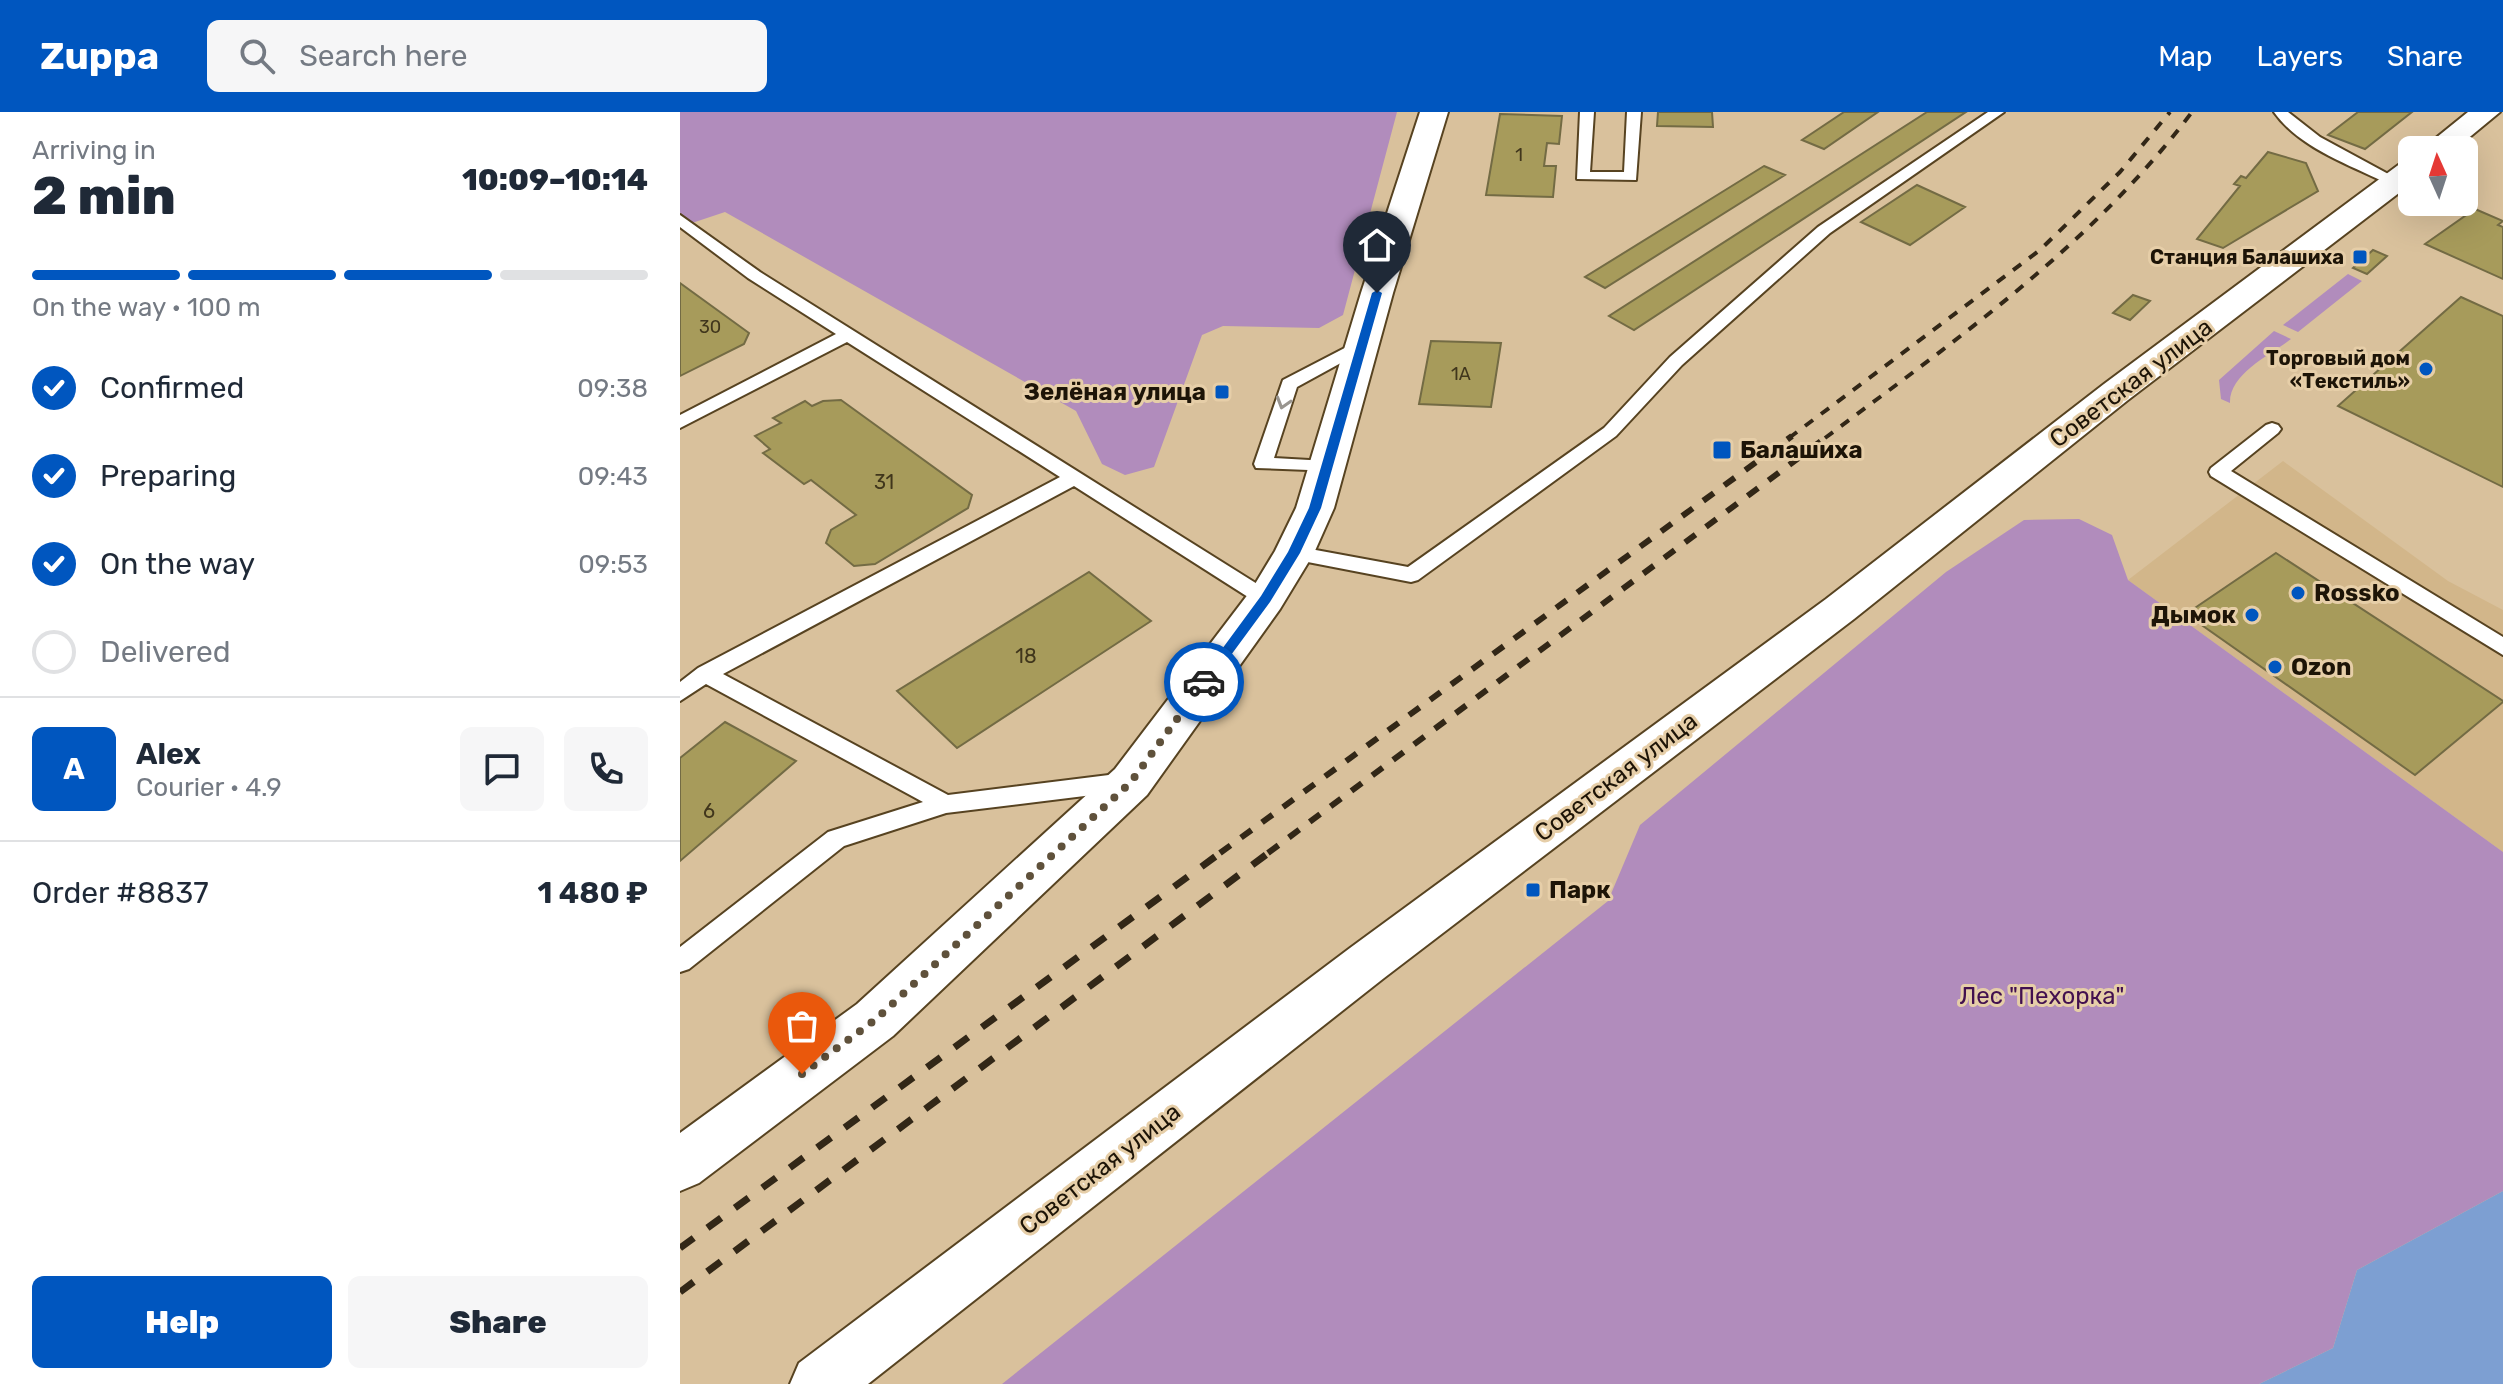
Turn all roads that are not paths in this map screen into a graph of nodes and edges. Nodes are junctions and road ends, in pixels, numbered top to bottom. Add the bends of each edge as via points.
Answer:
1 (1434, 112) edge
2 (1587, 112) edge
3 (1634, 112) edge
4 (1997, 112) edge
5 (2281, 112) edge
6 (2486, 112) edge
7 (2454, 136) edge
8 (2398, 173) edge
9 (2398, 179) edge
10 (680, 220) edge
11 (847, 335) junction
12 (1364, 343) junction
13 (680, 422) edge
14 (2272, 429) dead end
15 (1074, 478) junction
16 (1321, 487) junction
17 (1294, 553) junction
18 (1266, 599) junction
19 (2503, 647) edge
20 (705, 674) junction
21 (680, 693) edge
22 (1131, 782) junction
23 (946, 804) junction
24 (680, 961) edge
25 (680, 1165) edge
26 (820, 1384) edge

1 - 12 main road
2 - 3 lane via 1582,176 1631,177
4 - 17 lane via 1824,230 1676,361 1610,432 1411,575
5 - 8 lane via 2309,137
6 - 7 main road
9 - 26 main road, Советская улица
10 - 11 lane
11 - 13 lane
11 - 15 lane
12 - 16 main road
12 -> 16 lane via 1289,384 1263,464
14 - 19 lane via 2218,472
15 - 18 lane
15 - 20 lane
16 - 17 main road
17 - 18 main road
18 - 22 main road
20 - 21 lane
20 - 23 lane
22 - 23 lane
22 - 25 main road via 875,1020
23 - 24 lane via 836,839

